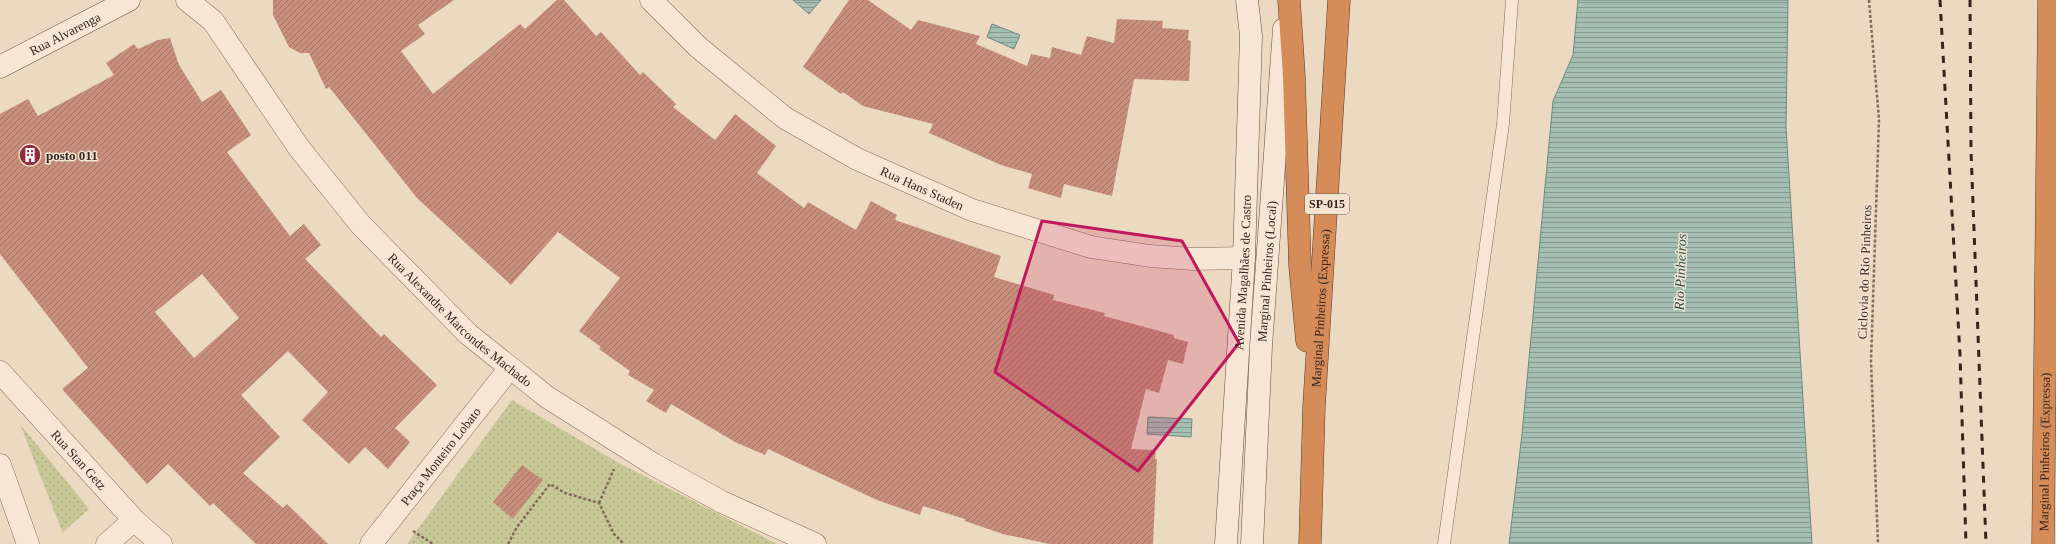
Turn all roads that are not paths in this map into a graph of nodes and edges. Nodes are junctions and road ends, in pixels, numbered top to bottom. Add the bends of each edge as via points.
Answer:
1 (129, 0) edge
2 (187, 0) edge
3 (651, 0) edge
4 (1247, 0) edge
5 (1286, 0) edge
6 (1289, 0) edge
7 (1339, 0) edge
8 (1512, 0) edge
9 (2049, 0) edge
10 (0, 67) edge
11 (1244, 258) junction
12 (509, 369) junction
13 (0, 372) edge
14 (1314, 408) junction
15 (0, 465) edge
16 (134, 520) junction
17 (28, 543) edge
18 (107, 544) edge
19 (161, 544) edge
20 (371, 544) edge
21 (815, 544) edge
22 (1226, 544) edge
23 (1252, 544) edge
24 (1310, 544) edge
25 (1444, 544) edge
26 (2043, 544) edge

1 - 10 street, Rua Alvarenga
2 - 12 street, Rua Alexandre Marcondes Machado via 214,21 299,148 361,225 468,334
3 - 11 street, Rua Hans Staden via 698,47 785,118 857,159 972,210 1091,247 1150,256
4 - 11 street, Avenida Magalhães de Castro via 1251,36
5 - 23 street, Marginal Pinheiros (Local) via 1261,346
6 - 14 highway via 1300,266
7 - 14 highway, Marginal Pinheiros (Expressa) / SP-015
8 - 25 lane via 1503,124
9 - 26 highway, Marginal Pinheiros (Expressa)
11 - 22 street, Avenida Magalhães de Castro
12 - 20 street, Praça Monteiro Lobato
12 - 21 street, Rua Alexandre Marcondes Machado via 547,397 625,447 722,502
13 - 16 street, Rua Stan Getz
14 - 24 highway, Marginal Pinheiros (Expressa) / SP-015
15 - 17 street
16 - 18 street
16 - 19 street, Rua Stan Getz

